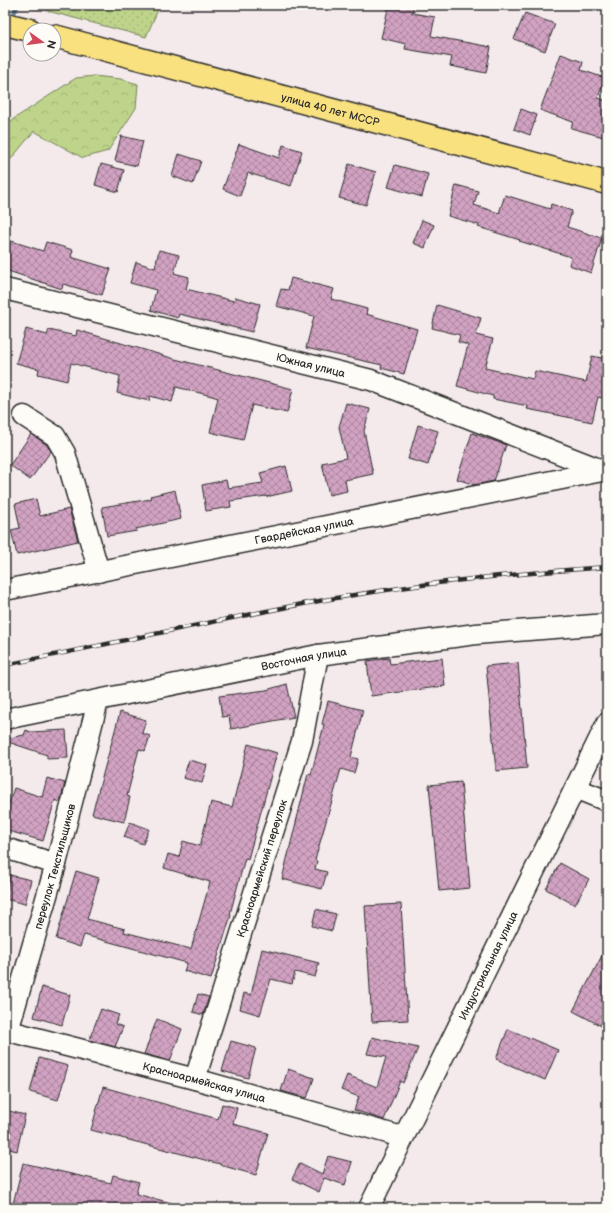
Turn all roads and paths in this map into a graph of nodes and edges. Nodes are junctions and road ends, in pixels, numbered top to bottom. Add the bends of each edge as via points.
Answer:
1 (5, 24) edge
2 (22, 28) edge
3 (62, 38) edge
4 (607, 183) edge
5 (5, 289) edge
6 (24, 416) dead end
7 (605, 471) edge
8 (99, 572) junction
9 (5, 590) edge
10 (607, 624) edge
11 (318, 655) junction
12 (98, 701) junction
13 (5, 719) edge
14 (607, 723) edge
15 (575, 788) junction
16 (607, 802) edge
17 (5, 848) edge
18 (56, 864) junction
19 (7, 1031) edge
20 (195, 1079) junction
21 (402, 1137) junction
22 (369, 1208) edge

1 - 2 main road
3 - 4 main road, улица 40 лет МССР
5 - 7 street, Южная улица via 371,380
6 - 8 street via 55,436 65,453
7 - 8 street, Гвардейская улица
8 - 9 street, Гвардейская улица
10 - 11 street, Восточная улица via 476,634
11 - 12 street, Восточная улица
11 - 20 street, Красноармейский переулок via 302,742
12 - 13 street, Восточная улица
12 - 18 street, переулок Текстильщиков
14 - 15 street, Индустриальная улица
15 - 16 street
15 - 21 street, Индустриальная улица
17 - 18 street
18 - 19 street, переулок Текстильщиков
19 - 20 street, Красноармейская улица
20 - 21 street, Красноармейская улица
21 - 22 street, Индустриальная улица

